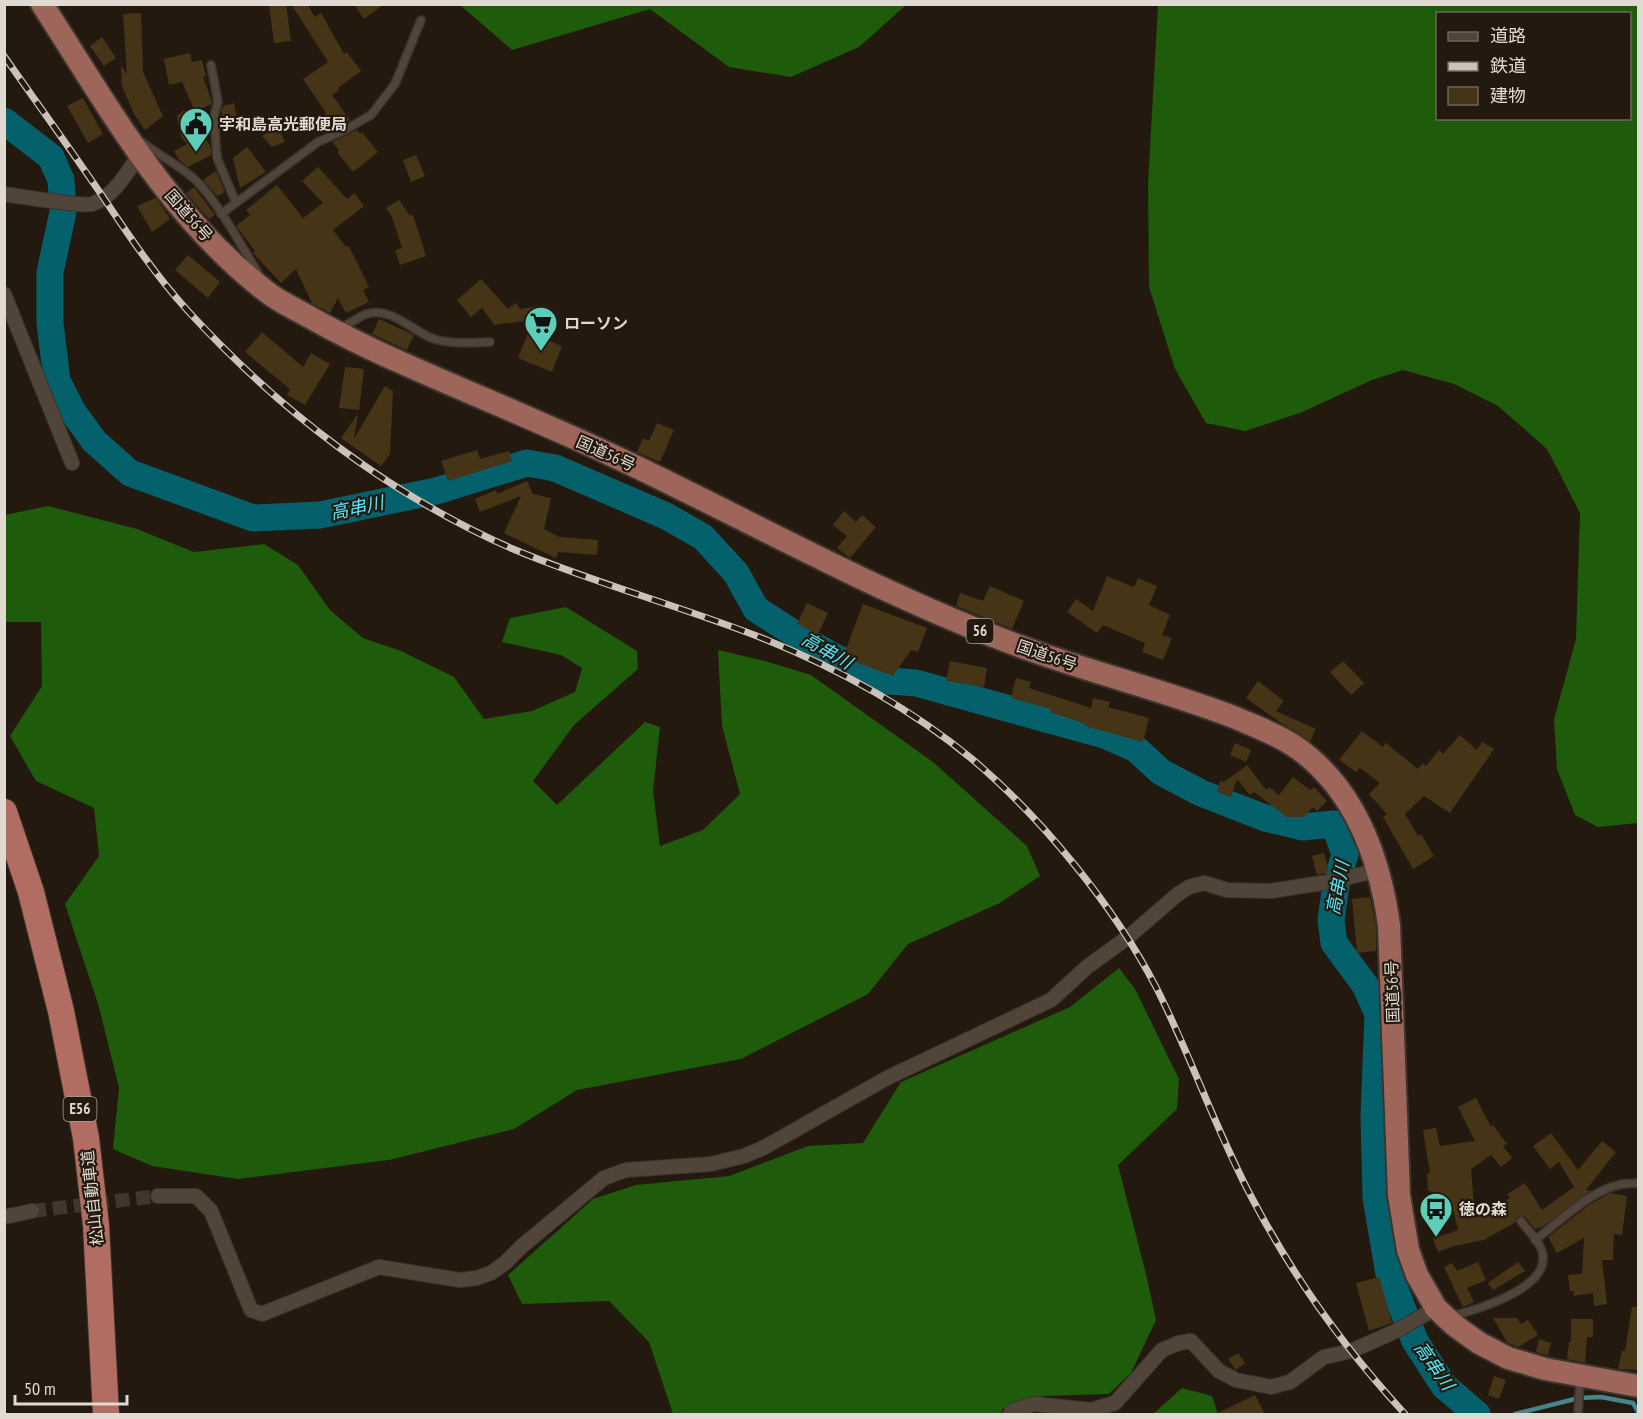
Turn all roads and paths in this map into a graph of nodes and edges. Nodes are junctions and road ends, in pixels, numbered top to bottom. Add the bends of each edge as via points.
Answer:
1 (42, 4) edge
2 (421, 20) dead end
3 (211, 65) dead end
4 (119, 123) junction
5 (140, 154) junction
6 (4, 194) edge
7 (236, 203) junction
8 (221, 214) junction
9 (4, 294) edge
10 (270, 295) junction
11 (335, 332) junction
12 (490, 342) dead end
13 (72, 464) dead end
14 (4, 812) edge
15 (1379, 870) junction
16 (1638, 1183) edge
17 (158, 1196) tunnel mouth
18 (32, 1211) tunnel mouth
19 (4, 1217) edge
20 (1521, 1221) dead end
21 (1536, 1240) junction
22 (1433, 1314) junction
23 (1579, 1382) junction
24 (1638, 1386) edge
25 (1578, 1412) edge
26 (106, 1414) edge
27 (1010, 1414) edge

1 - 4 highway, 国道56号 / 56
2 - 7 lane via 395,84 371,115 318,142
3 - 7 lane via 218,102 214,116 217,158
4 - 5 highway, 国道56号 / 56
4 - 8 lane via 193,177
5 - 6 street via 120,183 90,205
5 - 10 highway, 国道56号 / 56 via 200,230
7 - 8 lane
8 - 10 lane
9 - 13 street
10 - 11 highway, 国道56号 / 56
11 - 12 lane via 378,312 434,339
11 - 15 highway, 国道56号 / 56 via 620,459 868,583 957,622 1268,731 1303,752 1347,800
14 - 26 highway, 松山自動車道 / E56 via 31,892 61,1011 86,1138 96,1226
15 - 17 street via 1270,891 1227,890 1204,883 1189,887 1051,1000 887,1078 765,1148 711,1164 626,1170 604,1178 505,1263 477,1278 460,1280 379,1267 262,1314 251,1310 211,1211 196,1196
15 - 22 highway, 国道56号 / 56 via 1389,925 1399,1195 1408,1250
16 - 21 lane via 1604,1190
18 - 19 street
20 - 21 lane
21 - 22 lane via 1544,1258 1538,1274 1525,1287 1468,1312
22 - 23 highway, 国道56号 / 56 via 1508,1358
22 - 27 street via 1351,1351 1324,1357 1290,1382 1271,1387 1236,1380 1219,1371 1191,1341 1162,1350 1114,1403 1091,1410 1034,1404
23 - 24 highway, 国道56号 / 56
23 - 25 lane

